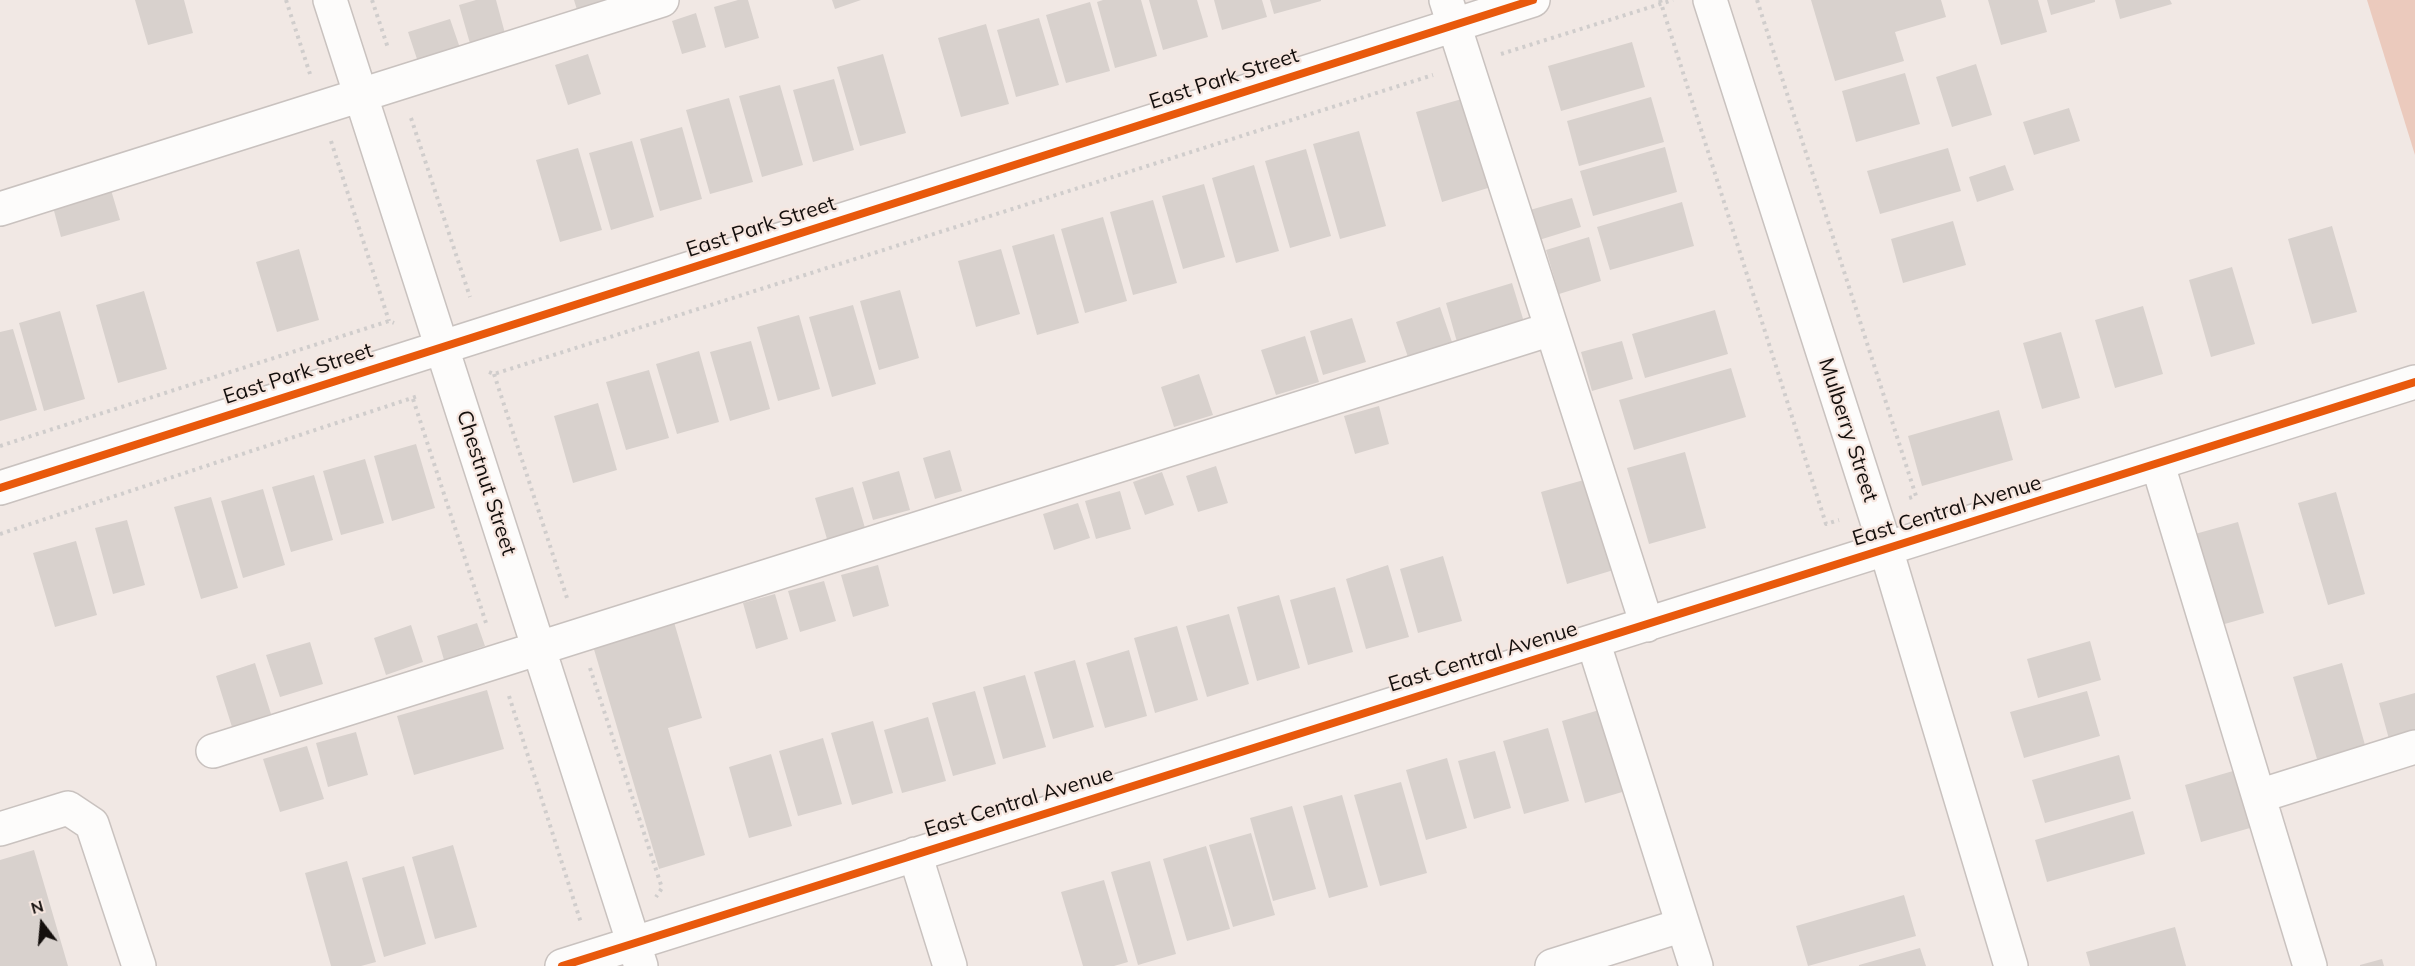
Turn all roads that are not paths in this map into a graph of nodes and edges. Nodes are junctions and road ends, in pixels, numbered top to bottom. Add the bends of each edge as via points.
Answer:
1 (330, 0) edge
2 (662, 0) edge
3 (1533, 0) edge
4 (1710, 0) edge
5 (1450, 13) edge
6 (361, 94) junction
7 (0, 208) edge
8 (1551, 329) junction
9 (446, 362) junction
10 (2415, 382) edge
11 (2158, 465) junction
12 (0, 488) edge
13 (1886, 549) junction
14 (1647, 625) junction
15 (1593, 641) junction
16 (540, 650) junction
17 (2415, 747) edge
18 (213, 751) dead end
19 (2259, 796) junction
20 (0, 829) edge
21 (915, 854) junction
22 (1683, 925) junction
23 (637, 954) edge
24 (139, 966) edge
25 (561, 966) edge
26 (950, 966) edge
27 (1552, 966) edge
28 (1696, 966) edge
29 (2011, 966) edge
30 (2310, 966) edge

1 - 6 street, Chestnut Street
2 - 6 street
3 - 5 street, East Park Street
4 - 13 street, Mulberry Street
5 - 8 street
5 - 9 street, East Park Street
6 - 7 street
6 - 9 street, Chestnut Street
8 - 14 street
8 - 16 street
9 - 12 street, East Park Street
9 - 16 street, Chestnut Street
10 - 11 street, East Central Avenue
11 - 13 street, East Central Avenue
11 - 19 street
13 - 14 street, East Central Avenue
13 - 29 street, Mulberry Street
14 - 15 street, East Central Avenue
15 - 21 street, East Central Avenue
15 - 22 street
16 - 18 street
16 - 23 street, Chestnut Street
17 - 19 street
19 - 30 street
20 - 24 street via 68,808 92,824
21 - 23 street, East Central Avenue
21 - 26 street
22 - 27 street
22 - 28 street
23 - 25 street, East Central Avenue

